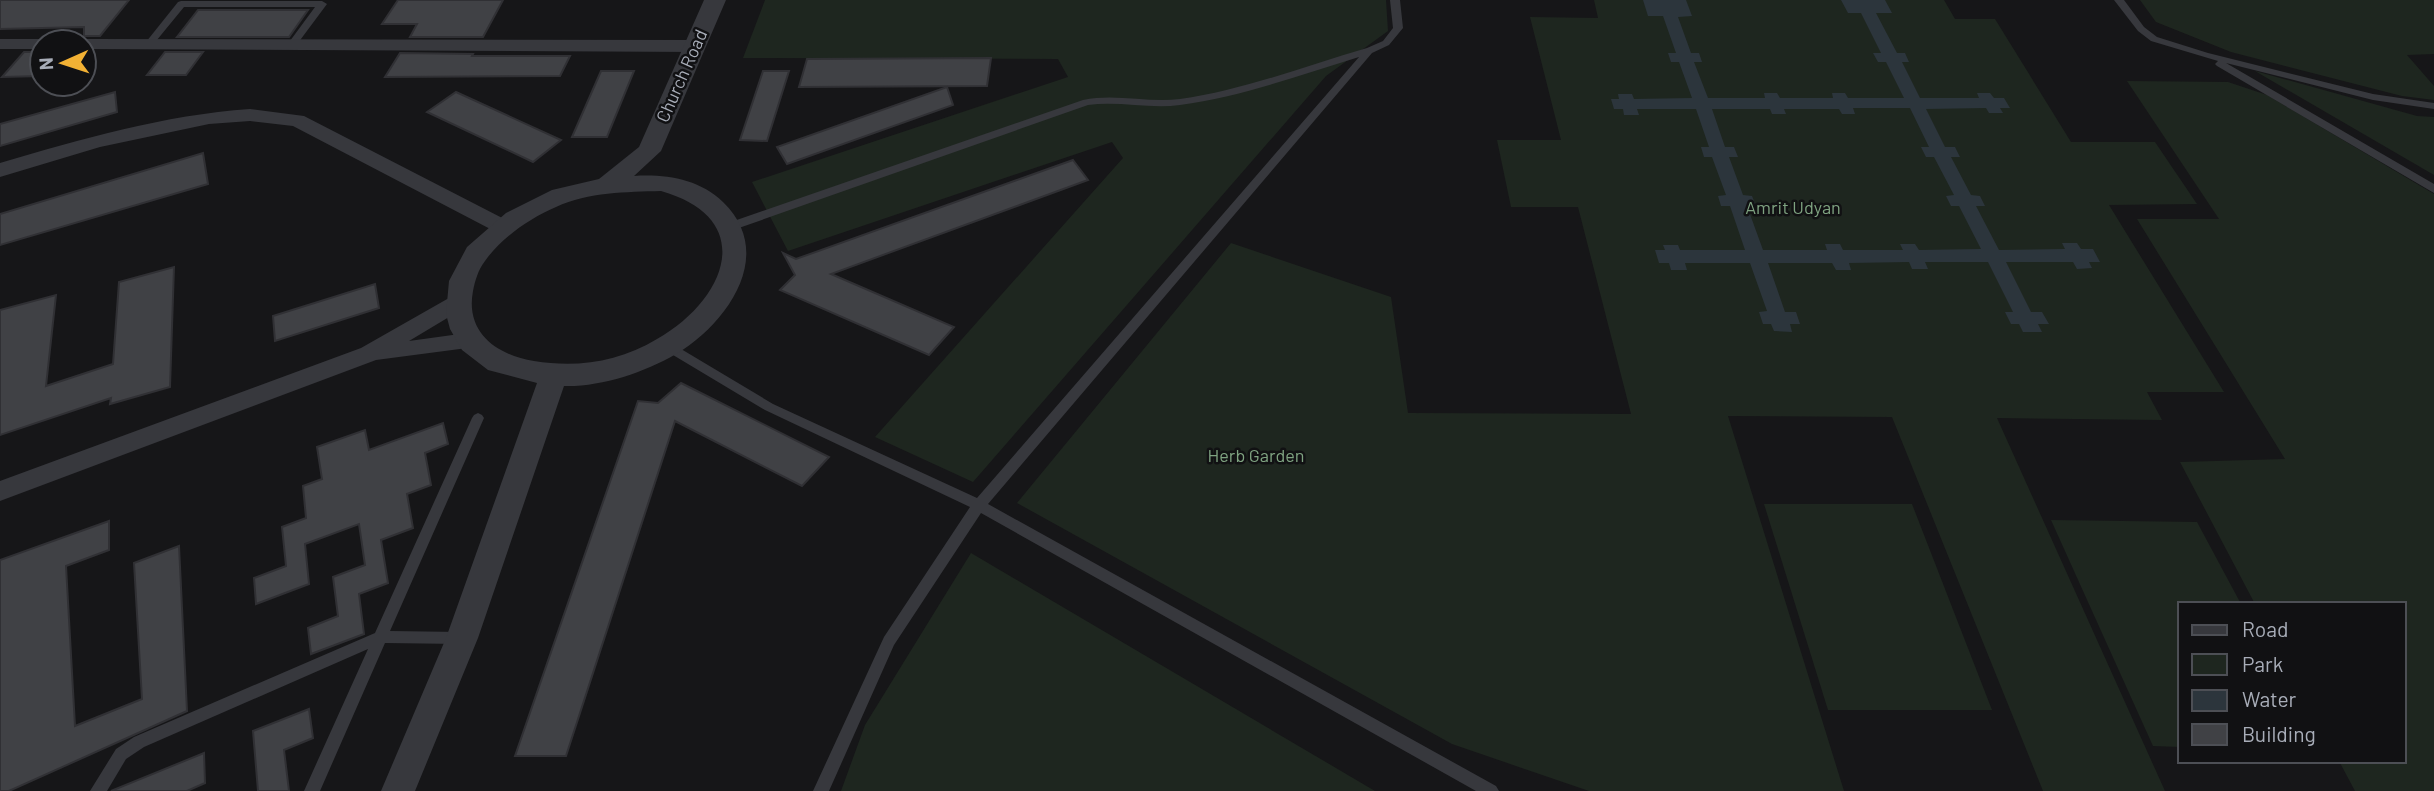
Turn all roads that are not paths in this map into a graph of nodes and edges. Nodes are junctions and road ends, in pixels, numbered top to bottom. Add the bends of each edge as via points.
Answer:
1 (715, 0) edge
2 (1395, 0) edge
3 (2119, 0) edge
4 (0, 44) edge
5 (28, 44) edge
6 (98, 44) edge
7 (149, 44) junction
8 (292, 45) junction
9 (697, 47) junction
10 (1369, 51) junction
11 (2205, 55) junction
12 (2434, 106) edge
13 (649, 151) junction
14 (0, 170) edge
15 (661, 183) junction
16 (608, 184) junction
17 (2434, 189) edge
18 (732, 226) junction
19 (503, 227) junction
20 (456, 302) junction
21 (467, 341) junction
22 (667, 346) junction
23 (369, 354) junction
24 (553, 376) junction
25 (478, 418) dead end
26 (0, 491) edge
27 (979, 505) junction
28 (381, 637) junction
29 (462, 638) junction
30 (98, 791) edge
31 (312, 791) edge
32 (398, 791) edge
33 (821, 791) edge
34 (1491, 791) edge

1 - 9 street, Church Road
2 - 10 lane via 1398,28 1386,43
3 - 11 lane via 2146,34
4 - 5 street
6 - 7 street
7 - 8 street
7 - 8 lane via 181,4 322,4
8 - 9 street
9 - 13 street, Church Road
10 - 18 lane via 1205,97 1174,102 1107,98 1087,102
10 - 27 lane
11 - 12 lane via 2373,97
11 - 17 lane
13 - 15 street
13 - 16 street, Church Road
14 - 19 street via 98,141 209,118 250,115 297,120
15 - 16 street
15 - 18 street via 705,198
16 - 19 street via 547,201
18 - 22 street via 737,255 728,287 704,318
19 - 20 street via 470,263
20 - 21 street
20 - 23 street
21 - 23 street
21 - 24 street via 495,363
22 - 24 street via 603,371
22 - 27 lane via 769,407
23 - 26 street
24 - 29 street
25 - 28 lane
27 - 33 lane via 889,641
27 - 34 lane
28 - 29 lane
28 - 30 lane via 139,742 121,754
28 - 31 lane
29 - 32 street

